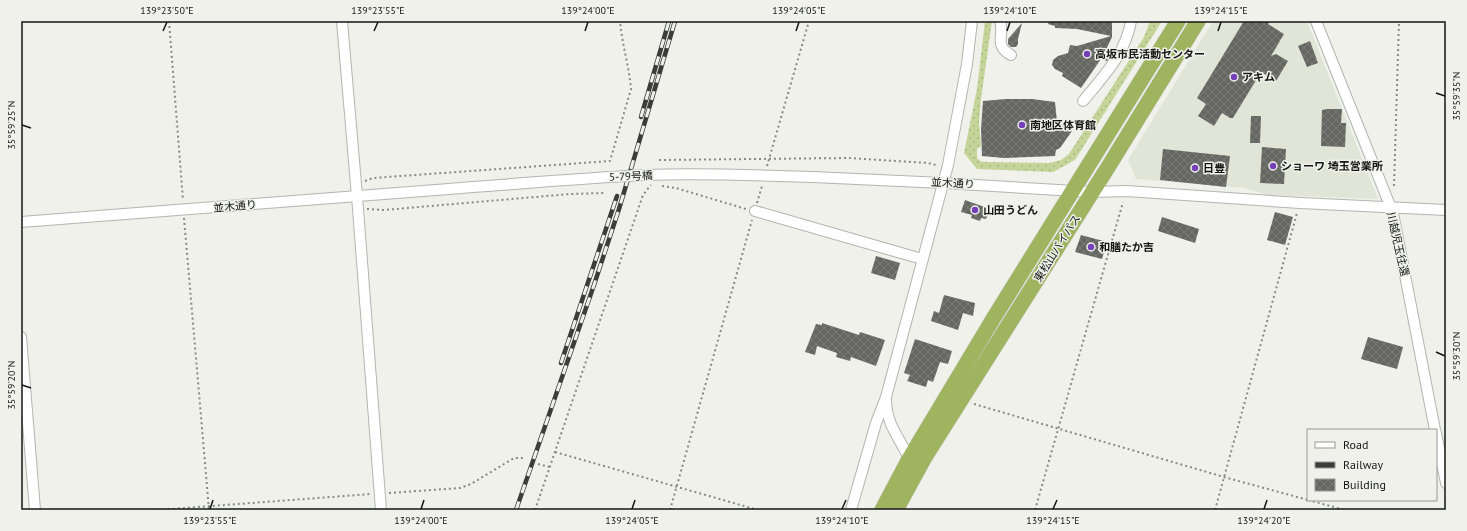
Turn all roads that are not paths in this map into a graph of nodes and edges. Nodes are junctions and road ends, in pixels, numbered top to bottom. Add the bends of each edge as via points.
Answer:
1 (342, 21) edge
2 (972, 21) edge
3 (1000, 21) edge
4 (1131, 21) edge
5 (1178, 21) edge
6 (1198, 21) edge
7 (1316, 21) edge
8 (1011, 55) dead end
9 (1083, 101) dead end
10 (813, 177) joint
11 (943, 183) junction
12 (449, 189) joint
13 (1073, 191) junction
14 (1092, 192) junction
15 (357, 196) junction
16 (1390, 207) junction
17 (1446, 210) edge
18 (755, 212) road end
19 (21, 222) edge
20 (922, 259) junction
21 (21, 338) edge
22 (886, 397) junction
23 (1436, 429) edge
24 (1437, 436) edge
25 (909, 459) junction
26 (914, 474) junction
27 (1446, 483) edge
28 (35, 510) edge
29 (381, 510) edge
30 (852, 510) edge
31 (882, 510) edge
32 (896, 510) edge

1 - 15 street
2 - 11 street via 961,99
3 - 8 street via 1001,47
4 - 9 street via 1114,64
5 - 13 highway, 東松山バイパス
6 - 14 highway, 東松山バイパス
7 - 16 street, 川越児玉往還
10 - 11 street, 並木通り
10 - 12 street, 5-79号橋, bridge via 648,175
11 - 13 street, 並木通り
11 - 20 street
12 - 15 street, 並木通り
13 - 14 street, 並木通り
13 - 25 highway, 東松山バイパス
14 - 16 street, 並木通り via 1126,191
14 - 26 highway, 東松山バイパス
15 - 19 street, 並木通り
15 - 29 street
16 - 17 street, 並木通り
16 - 23 street, 川越児玉往還
18 - 20 street
20 - 22 street
21 - 28 street
22 - 25 street via 886,413 890,425
22 - 30 street via 876,423
24 - 27 street, 川越児玉往還
25 - 26 street
25 - 31 highway, 東松山バイパス
26 - 32 highway, 東松山バイパス

